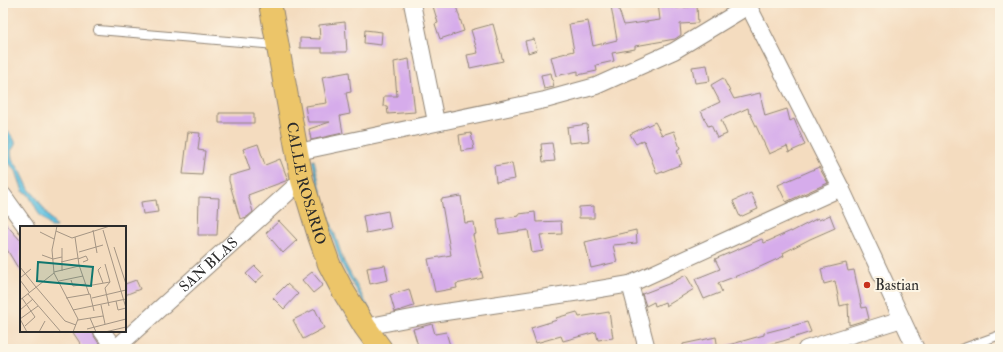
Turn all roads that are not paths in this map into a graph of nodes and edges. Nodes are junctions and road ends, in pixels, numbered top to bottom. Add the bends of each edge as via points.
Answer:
1 (270, 3) edge
2 (412, 3) edge
3 (748, 5) edge
4 (98, 30) dead end
5 (278, 45) junction
6 (436, 122) junction
7 (298, 152) junction
8 (302, 180) junction
9 (841, 188) junction
10 (3, 195) edge
11 (25, 226) edge
12 (630, 284) junction
13 (902, 319) junction
14 (365, 327) junction
15 (103, 332) edge
16 (1000, 335) edge
17 (115, 349) edge
18 (380, 349) edge
19 (647, 349) edge
20 (806, 349) edge
21 (916, 349) edge
22 (962, 349) edge

1 - 5 main road, CALLE ROSARIO
2 - 6 street
3 - 6 street via 674,51 596,86 544,100
3 - 9 street
4 - 5 lane
5 - 7 main road, CALLE ROSARIO
6 - 7 street
7 - 8 main road, CALLE ROSARIO
8 - 14 main road, CALLE ROSARIO via 329,264
8 - 17 street, SAN BLAS
9 - 12 street
9 - 13 street
10 - 11 street
12 - 14 street via 432,314
12 - 19 street
13 - 20 street
13 - 21 street
14 - 18 main road, CALLE ROSARIO
15 - 17 street
16 - 22 lane

